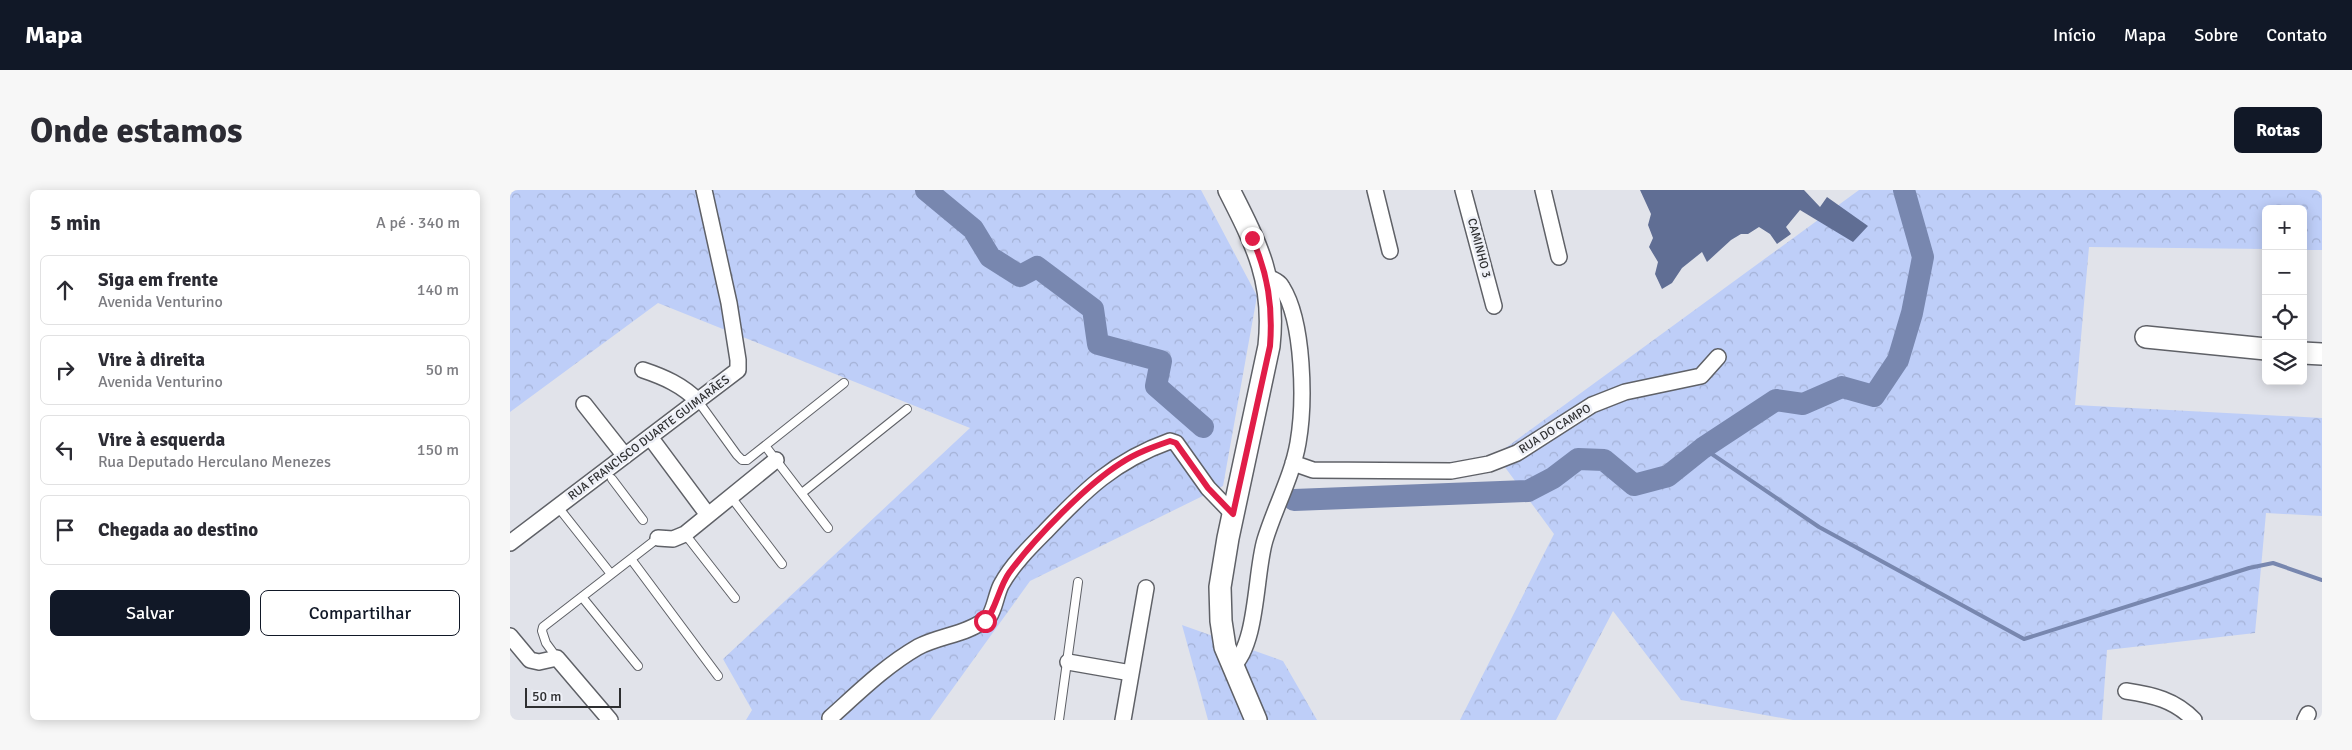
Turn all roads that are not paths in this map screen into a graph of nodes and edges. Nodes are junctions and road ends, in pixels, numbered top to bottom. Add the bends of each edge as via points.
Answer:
1 (704, 190) edge
2 (1229, 190) edge
3 (1375, 190) edge
4 (1463, 190) edge
5 (1543, 190) edge
6 (1390, 251) dead end
7 (1559, 257) dead end
8 (1266, 277) junction
9 (1494, 306) dead end
10 (2146, 337) dead end
11 (2262, 349) edge
12 (2307, 352) edge
13 (2322, 354) edge
14 (1718, 357) dead end
15 (643, 370) dead end
16 (844, 383) dead end
17 (698, 401) junction
18 (584, 404) dead end
19 (907, 409) dead end
20 (650, 436) junction
21 (766, 446) junction
22 (625, 456) junction
23 (776, 460) junction
24 (1293, 463) junction
25 (609, 475) junction
26 (802, 492) junction
27 (731, 497) junction
28 (558, 507) junction
29 (1233, 514) junction
30 (708, 515) junction
31 (643, 520) dead end
32 (828, 528) dead end
33 (685, 534) junction
34 (658, 538) joint
35 (510, 543) edge
36 (631, 559) junction
37 (782, 564) dead end
38 (611, 574) junction
39 (1078, 582) dead end
40 (1146, 588) dead end
41 (582, 597) junction
42 (735, 598) dead end
43 (510, 636) edge
44 (557, 658) junction
45 (1068, 662) junction
46 (638, 666) dead end
47 (1232, 666) junction
48 (1130, 673) junction
49 (718, 676) dead end
50 (2126, 691) dead end
51 (830, 718) dead end
52 (610, 720) edge
53 (1059, 720) edge
54 (1123, 720) edge
55 (1256, 720) edge
56 (2194, 720) edge

1 - 17 street, RUA FRANCISCO DUARTE GUIMARÃES via 729,303 738,367 736,372
2 - 8 main road via 1260,255
3 - 6 street
4 - 9 street, CAMINHO 3
5 - 7 street
8 - 24 street via 1282,286 1292,312 1299,347 1302,397
8 - 29 main road via 1272,314 1270,346
10 - 11 main road
12 - 13 main road
14 - 24 street, RUA DO CAMPO via 1701,376 1625,392 1592,405 1517,453 1484,465 1451,471 1313,470
15 - 17 street via 672,381
16 - 21 lane
17 - 20 street, RUA FRANCISCO DUARTE GUIMARÃES
17 - 21 lane via 742,460 747,460
18 - 22 street
19 - 26 lane
20 - 22 street, RUA FRANCISCO DUARTE GUIMARÃES
20 - 30 street
21 - 23 lane
22 - 25 street, RUA FRANCISCO DUARTE GUIMARÃES
23 - 26 lane
23 - 27 street
24 - 47 street via 1264,540 1248,636 1238,661
25 - 28 street, RUA FRANCISCO DUARTE GUIMARÃES
25 - 31 lane
26 - 32 lane
27 - 30 street
27 - 37 lane
28 - 35 street, RUA FRANCISCO DUARTE GUIMARÃES
28 - 38 lane
29 - 47 main road via 1222,573 1220,607 1225,647
29 - 51 street via 1208,488 1176,443 1170,441 1146,449 1093,485 1023,555 1001,586 989,617 962,633 920,646 886,668
30 - 33 street
33 - 34 street via 673,539
33 - 42 lane
34 - 36 lane
36 - 38 lane
36 - 49 lane
38 - 41 lane
39 - 45 lane
40 - 48 street
41 - 44 lane via 542,631
41 - 46 lane
43 - 44 street via 530,660 539,662
44 - 52 street
45 - 48 street
45 - 53 lane
47 - 55 main road
48 - 54 street
50 - 56 street via 2160,697 2182,708

